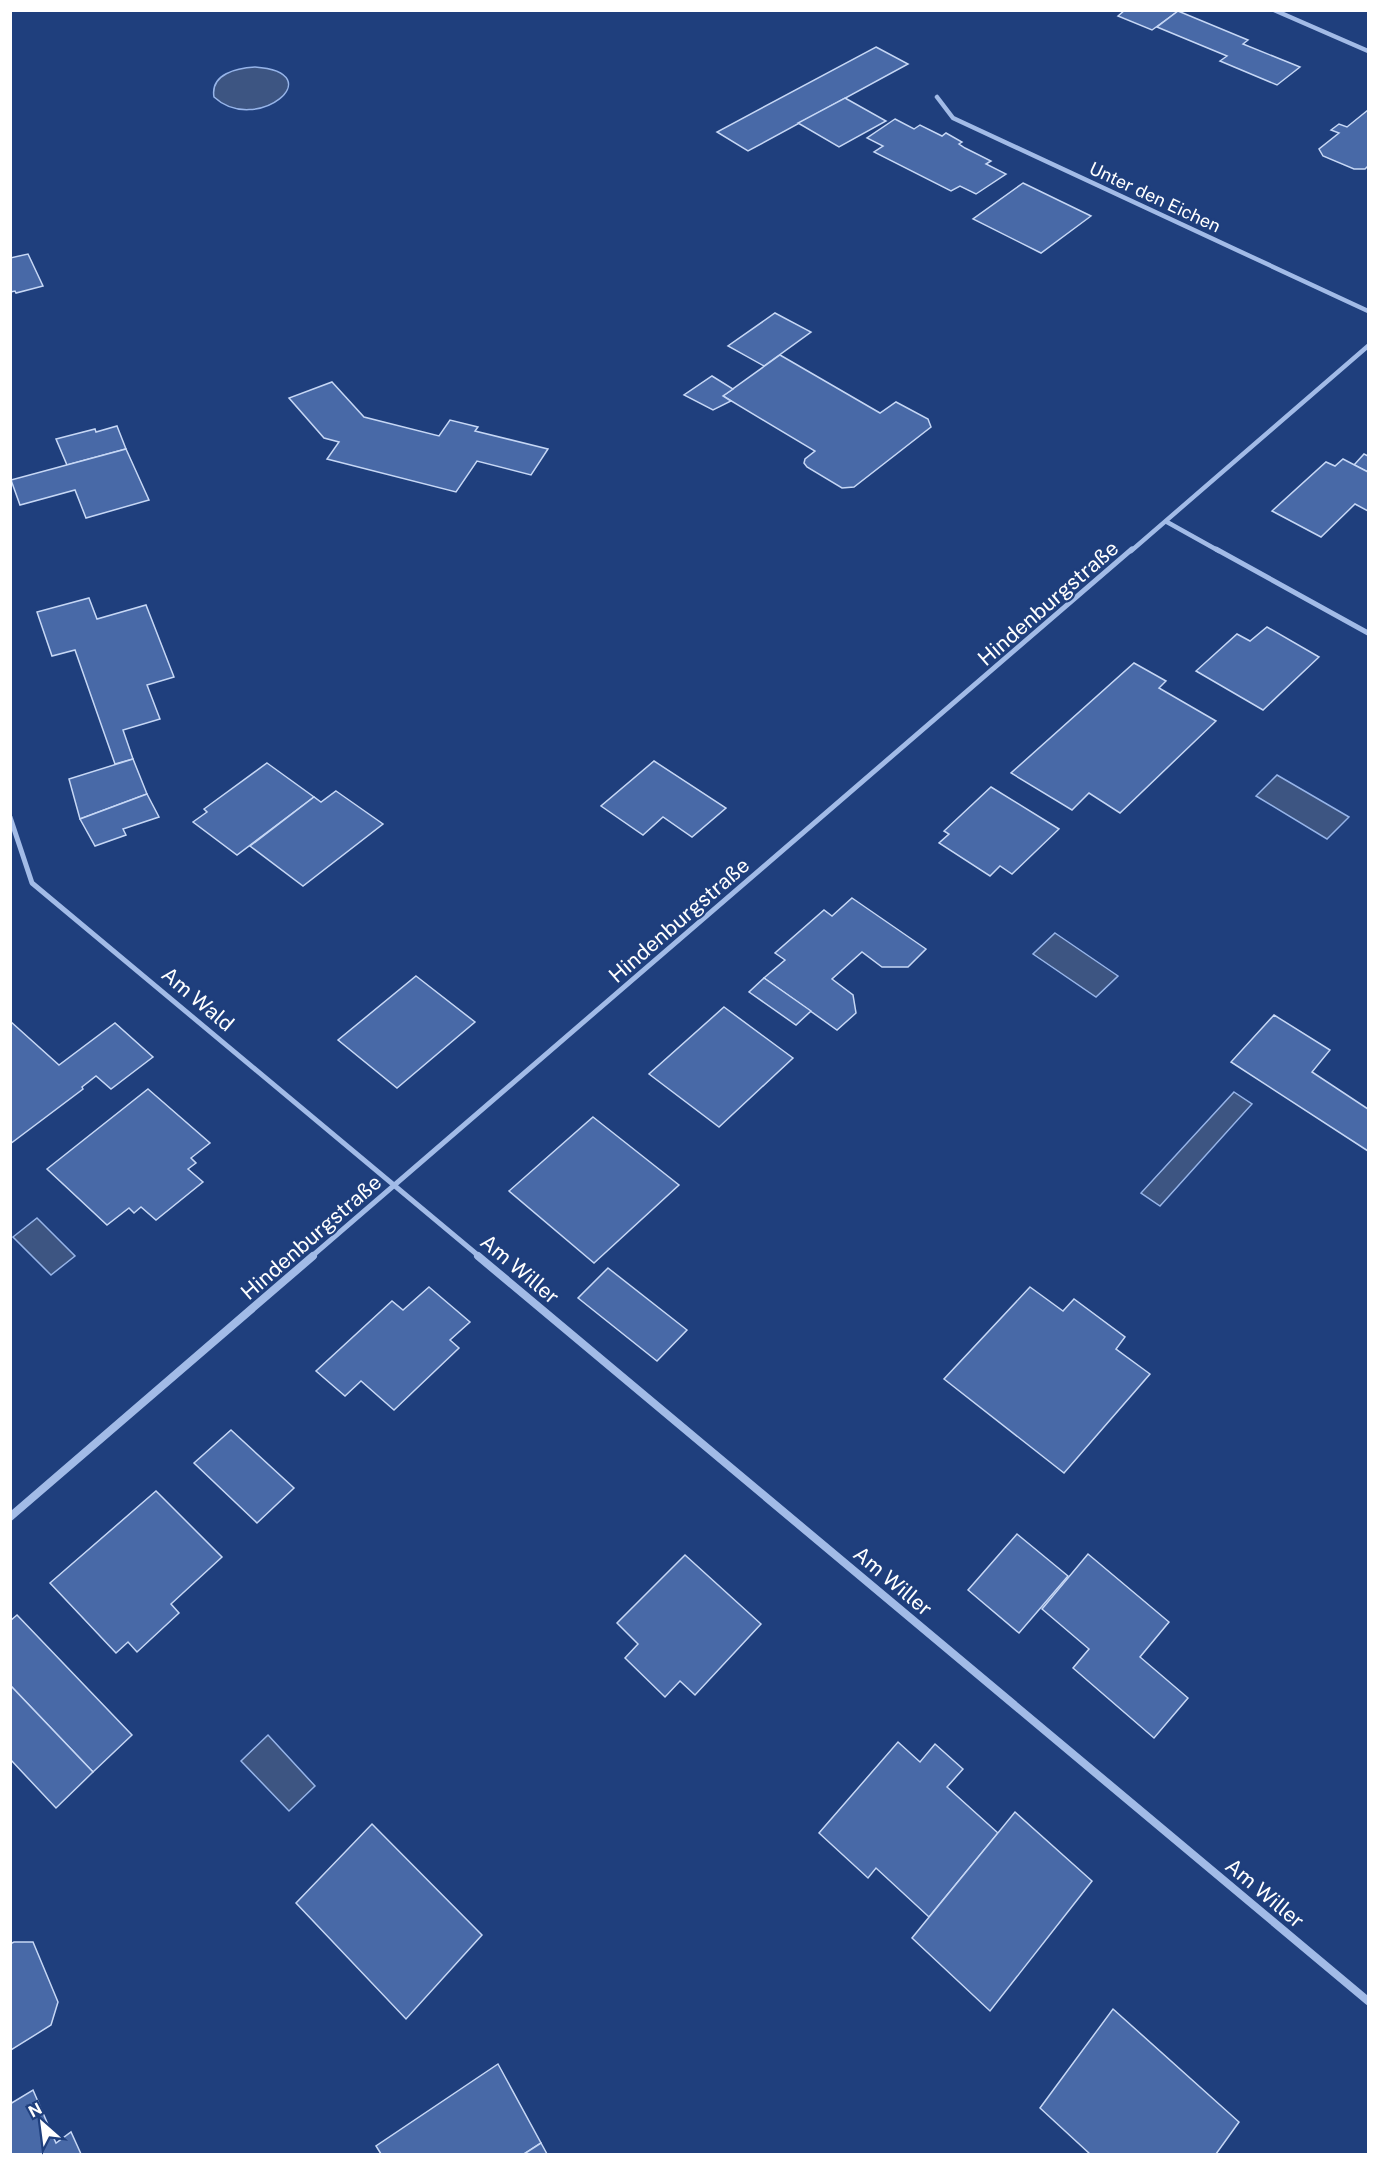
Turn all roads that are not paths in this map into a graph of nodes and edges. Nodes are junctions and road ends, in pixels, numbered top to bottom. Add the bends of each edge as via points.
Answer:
1 (1274, 10) edge
2 (1368, 51) edge
3 (938, 97) dead end
4 (1368, 311) edge
5 (1368, 346) edge
6 (1167, 522) junction
7 (1368, 633) edge
8 (10, 817) edge
9 (396, 1186) junction
10 (10, 1517) edge
11 (1368, 2001) edge

1 - 2 street
3 - 4 street, Unter den Eichen via 953,117
5 - 6 street, Hindenburgstraße
6 - 7 street
6 - 9 street, Hindenburgstraße
8 - 9 street, Am Wald via 32,883
9 - 10 street, Hindenburgstraße
9 - 11 street, Am Willer

